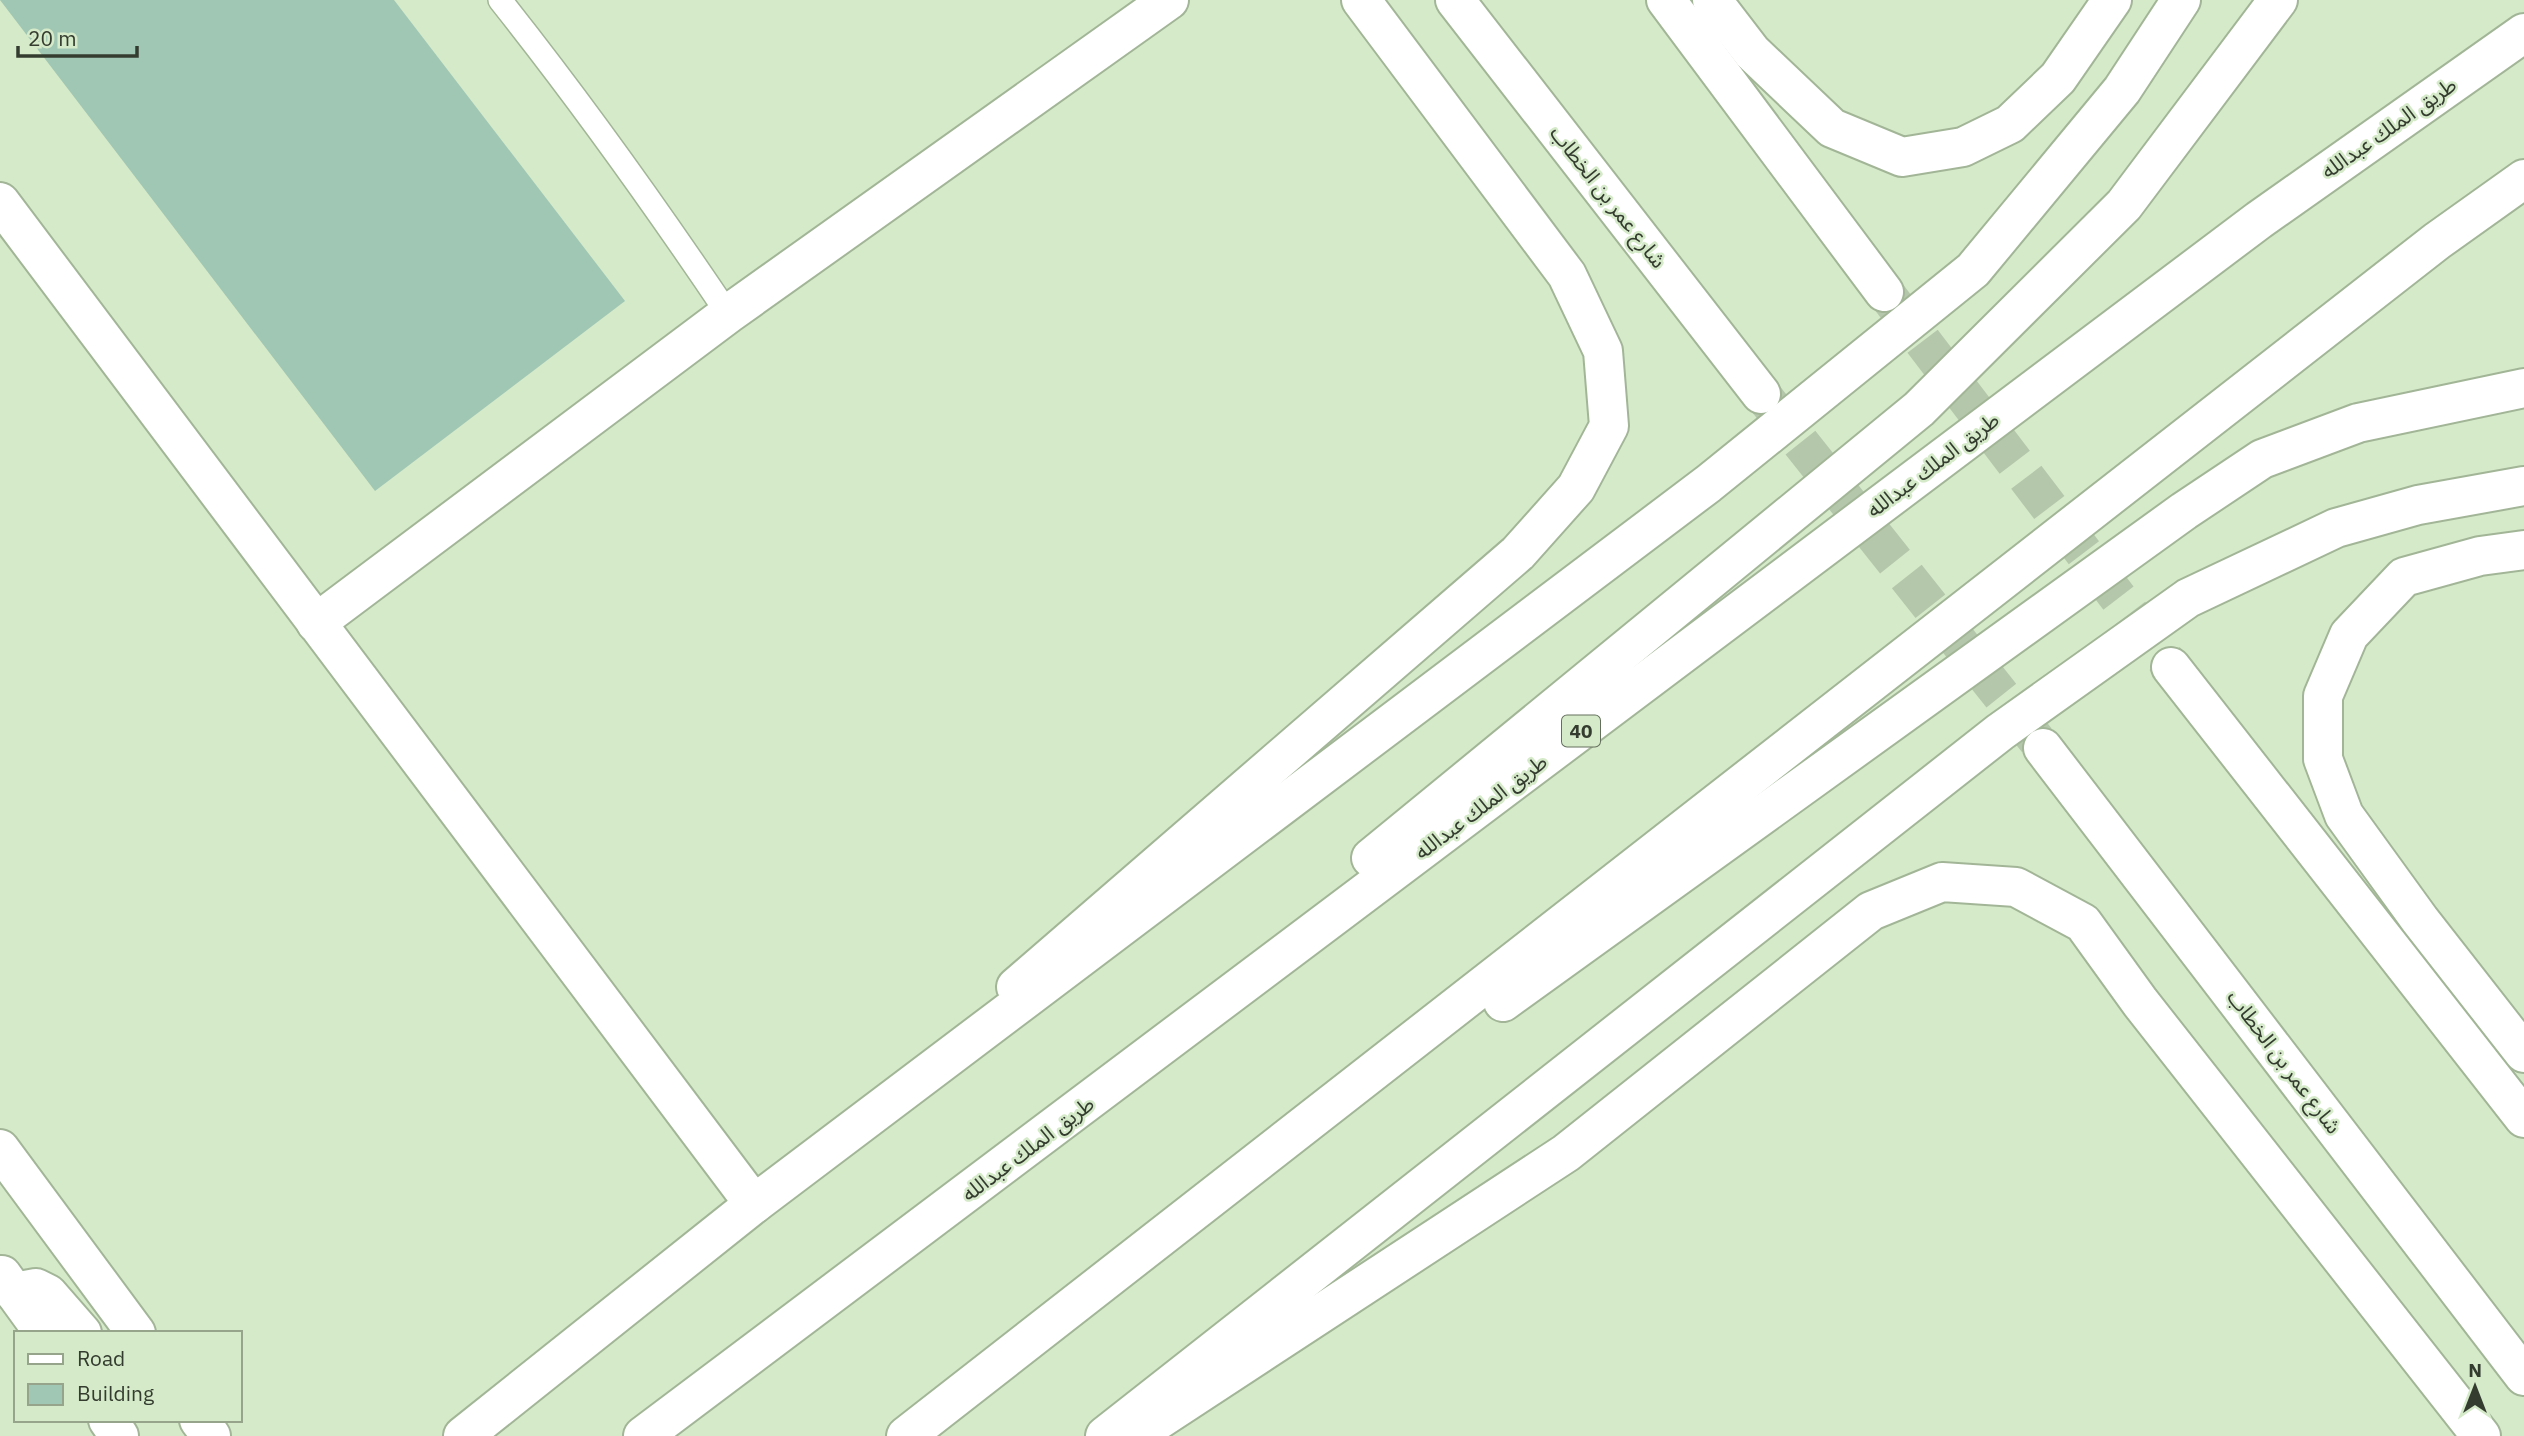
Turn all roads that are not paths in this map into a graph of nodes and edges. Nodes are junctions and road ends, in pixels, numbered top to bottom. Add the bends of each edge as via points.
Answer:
1 (500, 0) edge
2 (1169, 0) edge
3 (1361, 0) edge
4 (1455, 0) edge
5 (1667, 0) edge
6 (1712, 0) edge
7 (2112, 0) edge
8 (2181, 0) edge
9 (2278, 0) edge
10 (2524, 33) edge
11 (2524, 179) edge
12 (0, 202) edge
13 (1884, 292) tunnel mouth
14 (728, 314) junction
15 (2524, 388) edge
16 (1761, 394) tunnel mouth
17 (2524, 486) edge
18 (2524, 550) edge
19 (316, 624) junction
20 (2171, 667) tunnel mouth
21 (2043, 748) tunnel mouth
22 (2524, 1053) edge
23 (2524, 1118) edge
24 (834, 1143) junction
25 (0, 1149) edge
26 (754, 1204) junction
27 (896, 1248) junction
28 (7, 1282) edge
29 (43, 1331) edge
30 (80, 1331) edge
31 (135, 1331) edge
32 (2524, 1376) edge
33 (977, 1382) junction
34 (463, 1434) edge
35 (643, 1436) edge
36 (906, 1436) edge
37 (1105, 1436) edge
38 (1134, 1436) edge
39 (2481, 1436) edge

1 - 14 lane via 602,131
2 - 14 main road
3 - 24 main road via 1567,275 1603,351 1609,426 1576,488 1518,552
4 - 16 main road, شارع عمر بن الخطاب
5 - 13 main road
6 - 7 main road via 1752,52 1832,128 1902,157 1963,147 2010,124 2058,78
8 - 24 main road via 2122,90 1973,270 1708,484
9 - 27 main road via 2124,205 1919,409
10 - 27 main road, طريق الملك عبدالله / 40 via 2259,220
11 - 33 main road via 2437,241
12 - 19 main road
14 - 19 main road
15 - 33 main road via 2357,423 2262,459 2172,519
17 - 37 main road via 2418,505 2336,528 2188,598 2000,732
18 - 22 main road via 2480,556 2404,578 2349,635 2323,696 2323,759 2344,815
19 - 26 main road
20 - 23 main road
21 - 32 main road, شارع عمر بن الخطاب
24 - 26 main road
25 - 31 main road
26 - 34 main road
27 - 35 main road, طريق الملك عبدالله / 40
28 - 29 main road
28 - 30 main road via 48,1294
33 - 36 main road
38 - 39 main road via 1566,1153 1871,911 1942,882 2016,887 2083,923

